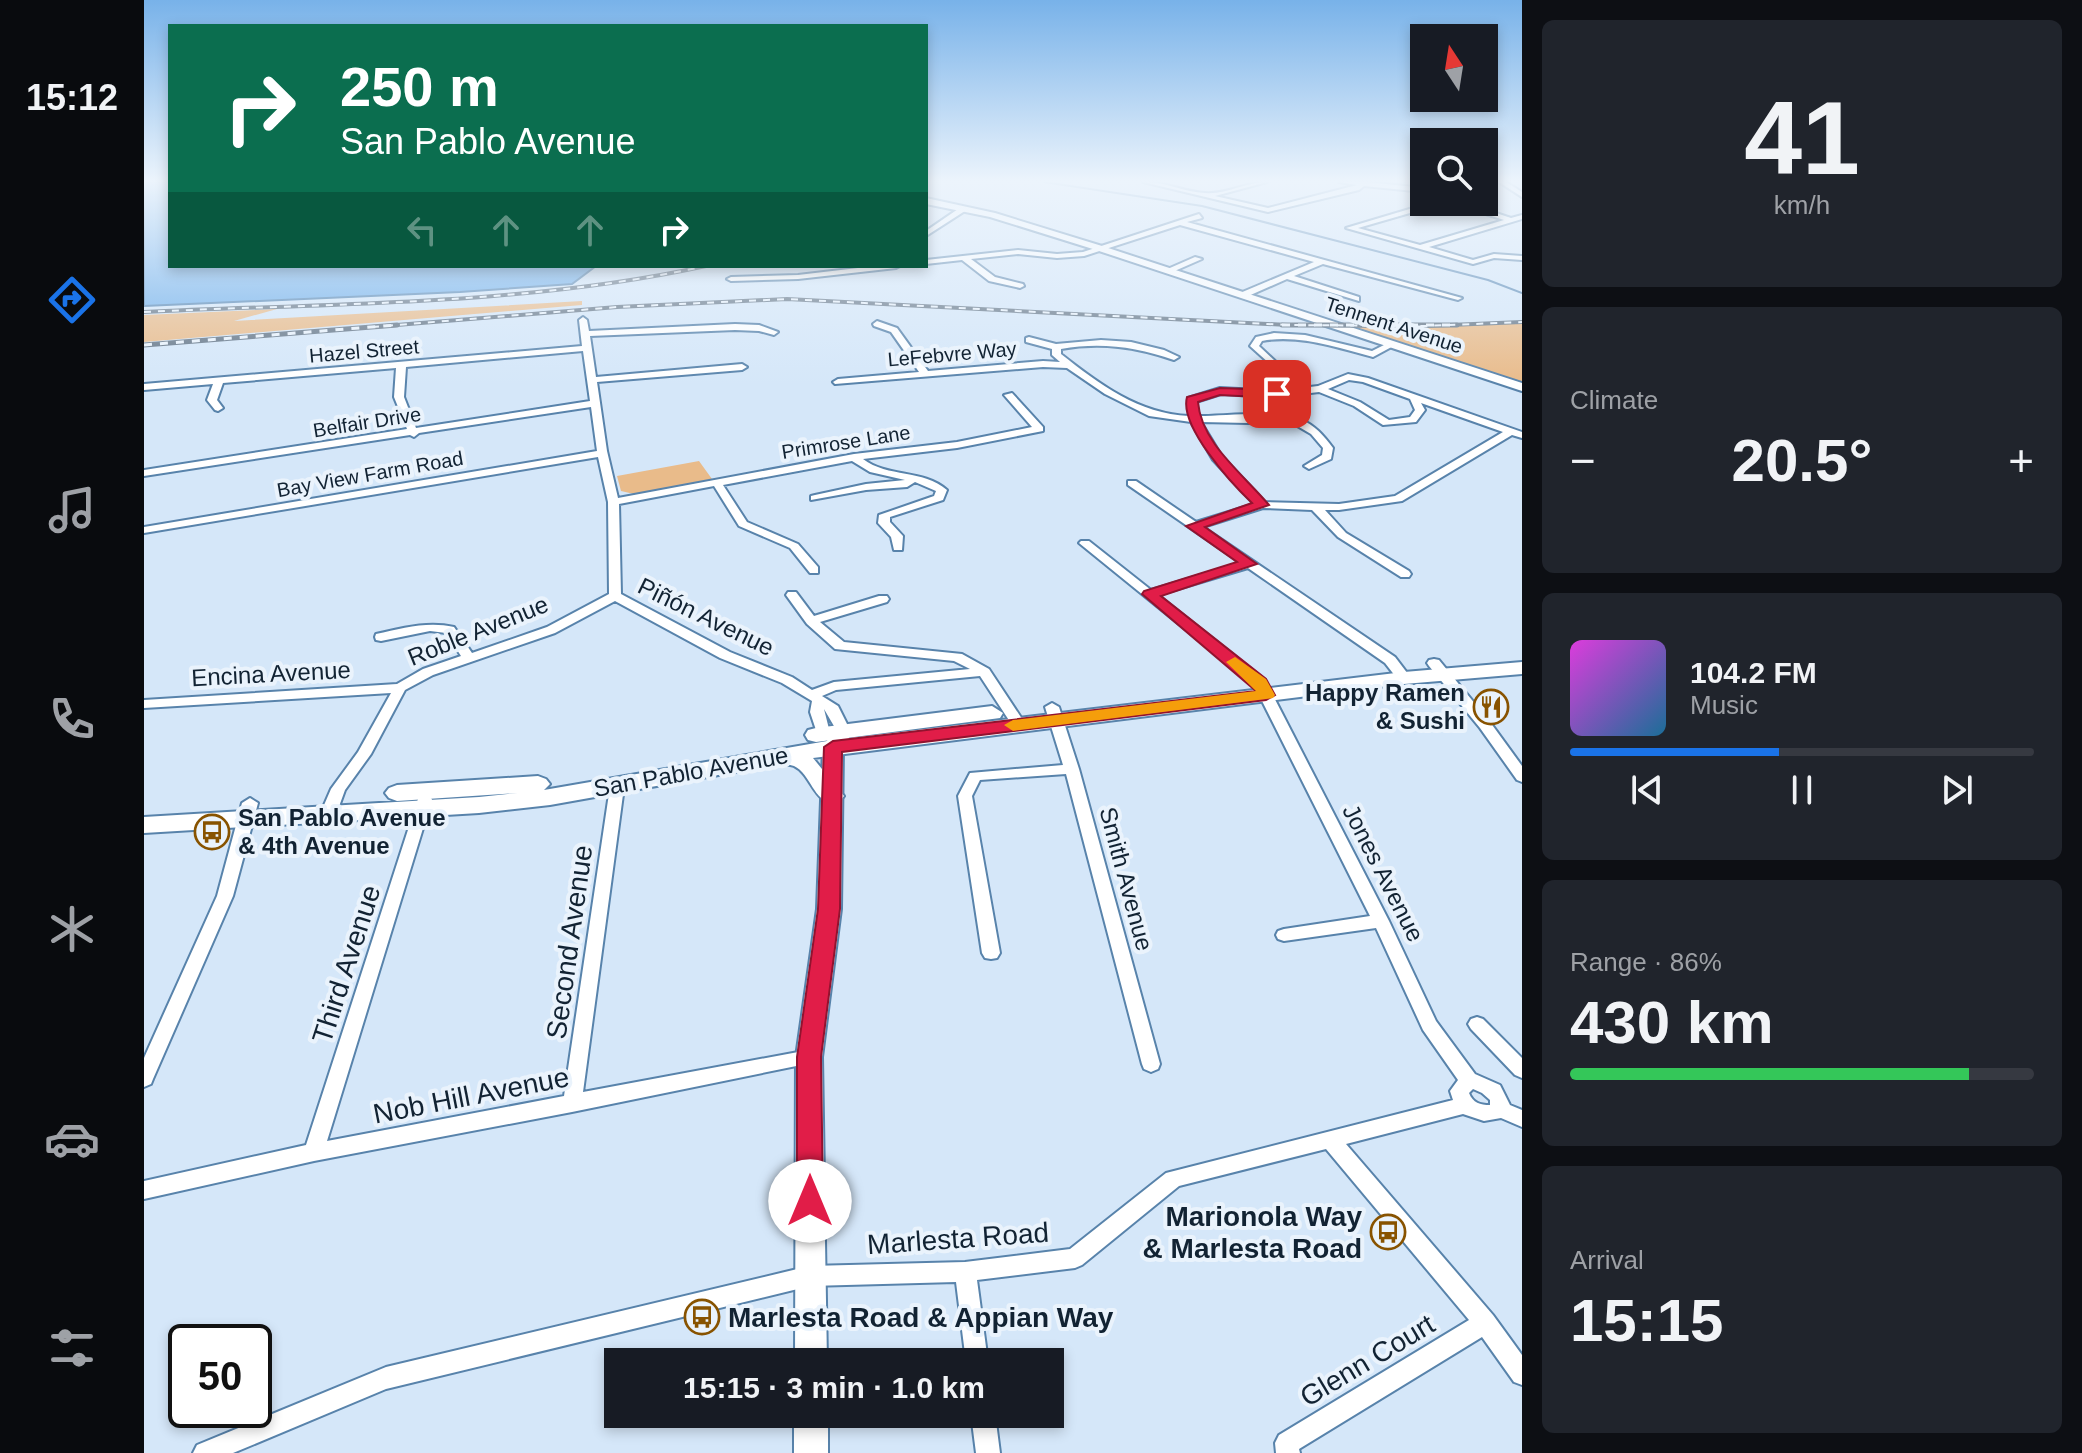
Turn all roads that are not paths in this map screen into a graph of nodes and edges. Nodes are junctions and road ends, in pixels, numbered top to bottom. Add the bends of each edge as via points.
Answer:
1 (1093, 250) edge
2 (1104, 250) edge
3 (1277, 250) edge
4 (1426, 250) edge
5 (964, 258) junction
6 (1522, 258) edge
7 (1198, 259) dead end
8 (928, 262) edge
9 (1320, 262) junction
10 (877, 268) joint
11 (1167, 271) junction
12 (1288, 277) junction
13 (731, 279) dead end
14 (892, 280) dead end
15 (1020, 286) dead end
16 (1243, 295) junction
17 (1458, 298) dead end
18 (1356, 299) dead end
19 (583, 320) dead end
20 (877, 324) dead end
21 (774, 332) dead end
22 (585, 334) junction
23 (1029, 340) dead end
24 (1393, 344) junction
25 (1056, 347) junction
26 (587, 348) junction
27 (1174, 357) dead end
28 (1270, 361) dead end
29 (1068, 365) junction
30 (401, 366) junction
31 (742, 367) dead end
32 (925, 374) junction
33 (592, 380) junction
34 (219, 381) junction
35 (838, 382) dead end
36 (145, 384) edge
37 (1522, 387) edge
38 (1320, 389) junction
39 (1009, 395) dead end
40 (1414, 398) junction
41 (596, 403) junction
42 (218, 408) dead end
43 (1193, 418) junction
44 (414, 434) junction
45 (1516, 434) edge
46 (603, 453) junction
47 (854, 457) junction
48 (1309, 466) dead end
49 (144, 473) edge
50 (913, 477) junction
51 (717, 483) junction
52 (1132, 483) dead end
53 (815, 498) dead end
54 (613, 502) junction
55 (1262, 505) junction
56 (1316, 507) junction
57 (1193, 526) junction
58 (144, 530) edge
59 (1085, 543) dead end
60 (898, 548) dead end
61 (1249, 564) junction
62 (814, 570) dead end
63 (1405, 574) dead end
64 (1150, 594) junction
65 (792, 595) dead end
66 (615, 596) junction
67 (883, 599) dead end
68 (811, 621) junction
69 (381, 637) dead end
70 (1522, 655) edge
71 (469, 658) junction
72 (1522, 668) edge
73 (1439, 669) junction
74 (984, 672) junction
75 (1400, 673) junction
76 (400, 688) junction
77 (1263, 689) junction
78 (815, 699) junction
79 (144, 704) edge
80 (1054, 714) junction
81 (1015, 718) junction
82 (833, 737) junction
83 (769, 757) junction
84 (1072, 769) junction
85 (1522, 777) edge
86 (617, 787) junction
87 (832, 796) junction
88 (425, 799) junction
89 (331, 805) junction
90 (144, 810) edge
91 (248, 810) junction
92 (144, 825) edge
93 (1381, 921) junction
94 (1284, 935) dead end
95 (991, 953) dead end
96 (1477, 1024) dead end
97 (809, 1057) junction
98 (1151, 1064) dead end
99 (1522, 1070) edge
100 (144, 1079) edge
101 (1469, 1081) junction
102 (572, 1104) junction
103 (1466, 1105) junction
104 (1500, 1109) junction
105 (1522, 1119) edge
106 (1331, 1140) junction
107 (314, 1152) junction
108 (144, 1190) edge
109 (965, 1272) junction
110 (810, 1276) junction
111 (1485, 1323) junction
112 (811, 1348) edge
113 (975, 1348) edge
114 (1522, 1374) edge
115 (811, 1428) edge
116 (985, 1428) edge
117 (205, 1453) edge
118 (811, 1453) edge
119 (988, 1453) edge
120 (1288, 1453) edge

1 - 5 street via 1072,256 1018,252
2 - 11 street, Tennent Avenue
3 - 9 street
4 - 6 street via 1473,262 1494,256
5 - 8 street
5 - 15 street via 992,279
7 - 11 street
9 - 12 street
9 - 17 street
10 - 13 street
10 - 14 street
11 - 16 street, Tennent Avenue
12 - 16 street
12 - 18 street
16 - 24 street, Tennent Avenue
19 - 22 street, Piñón Avenue
20 - 32 street via 894,330
21 - 22 street via 735,327
22 - 26 street, Piñón Avenue
23 - 25 street
24 - 28 street via 1373,354 1305,338 1259,339 1254,346
24 - 37 street, Tennent Avenue
25 - 27 street via 1079,342 1154,348
25 - 29 street
26 - 30 street, Hazel Street
26 - 33 street, Piñón Avenue
29 - 32 street, LeFebvre Way
29 - 43 street via 1137,408 1162,417
30 - 34 street, Hazel Street
30 - 44 street via 399,397
31 - 33 street
32 - 35 street, LeFebvre Way
33 - 41 street, Piñón Avenue
34 - 36 street, Hazel Street
34 - 42 street via 212,400
38 - 40 street via 1348,377
38 - 40 street via 1387,423 1413,420 1420,410
38 - 43 street via 1202,394 1191,400
39 - 47 street, Primrose Lane via 1039,429
40 - 45 street
41 - 44 street, Belfair Drive
41 - 46 street, Piñón Avenue
43 - 48 street via 1296,421 1328,448 1327,457
43 - 55 street via 1223,464
44 - 49 street, Belfair Drive
45 - 56 street via 1398,499
46 - 54 street, Piñón Avenue
46 - 58 street, Bay View Farm Road
47 - 50 street via 876,472
47 - 51 street, Primrose Lane
50 - 53 street via 907,484
50 - 60 street via 942,490 939,498 885,515
51 - 54 street, Primrose Lane
51 - 62 street via 743,524 794,546
52 - 57 street
54 - 66 street, Piñón Avenue
55 - 56 street
55 - 57 street
56 - 63 street via 1342,535
57 - 61 street
59 - 64 street
61 - 64 street
61 - 75 street
64 - 77 street
65 - 68 street
66 - 71 street, Roble Avenue via 551,630
66 - 78 street, Piñón Avenue via 725,655 787,680
67 - 68 street
68 - 74 street via 840,646 957,657
69 - 71 street via 430,627 450,630
70 - 73 main road, San Pablo Avenue
71 - 76 street, Roble Avenue
72 - 73 main road, San Pablo Avenue
73 - 75 main road, San Pablo Avenue
73 - 85 street
74 - 78 street via 834,686
74 - 81 street
75 - 77 main road, San Pablo Avenue
76 - 79 street, Encina Avenue
76 - 89 street, Roble Avenue
77 - 80 main road, San Pablo Avenue
77 - 93 street, Jones Avenue
78 - 82 street
78 - 82 street, Piñón Avenue via 833,709
80 - 81 main road, San Pablo Avenue
80 - 84 street, Smith Avenue
81 - 82 main road, San Pablo Avenue
82 - 83 main road, San Pablo Avenue
82 - 87 main road
82 - 88 main road, San Pablo Avenue via 618,775
83 - 86 main road, San Pablo Avenue
83 - 87 main road via 803,761
84 - 95 street via 975,776 965,796
84 - 98 street, Smith Avenue
86 - 88 main road, San Pablo Avenue via 493,803
86 - 102 street, Second Avenue
87 - 97 main road via 829,909
88 - 89 main road, San Pablo Avenue
88 - 107 street, Third Avenue
89 - 91 main road, San Pablo Avenue
90 - 91 main road, San Pablo Avenue
91 - 92 main road, San Pablo Avenue
91 - 100 street via 225,896
93 - 94 street
93 - 101 street, Jones Avenue via 1429,1025
96 - 99 street
97 - 102 street, Nob Hill Avenue
97 - 110 main road
101 - 103 street via 1459,1091
101 - 104 street via 1493,1089
102 - 107 street, Nob Hill Avenue
103 - 104 street via 1485,1114
103 - 106 street, Marlesta Road
104 - 105 street
106 - 109 street, Marlesta Road via 1173,1179 1075,1258
106 - 111 street
107 - 108 street, Nob Hill Avenue
109 - 110 street, Marlesta Road
109 - 113 street
110 - 112 main road
110 - 117 street, Marlesta Road via 386,1378
111 - 114 street
111 - 120 street, Glenn Court via 1287,1443
115 - 118 main road
116 - 119 street

